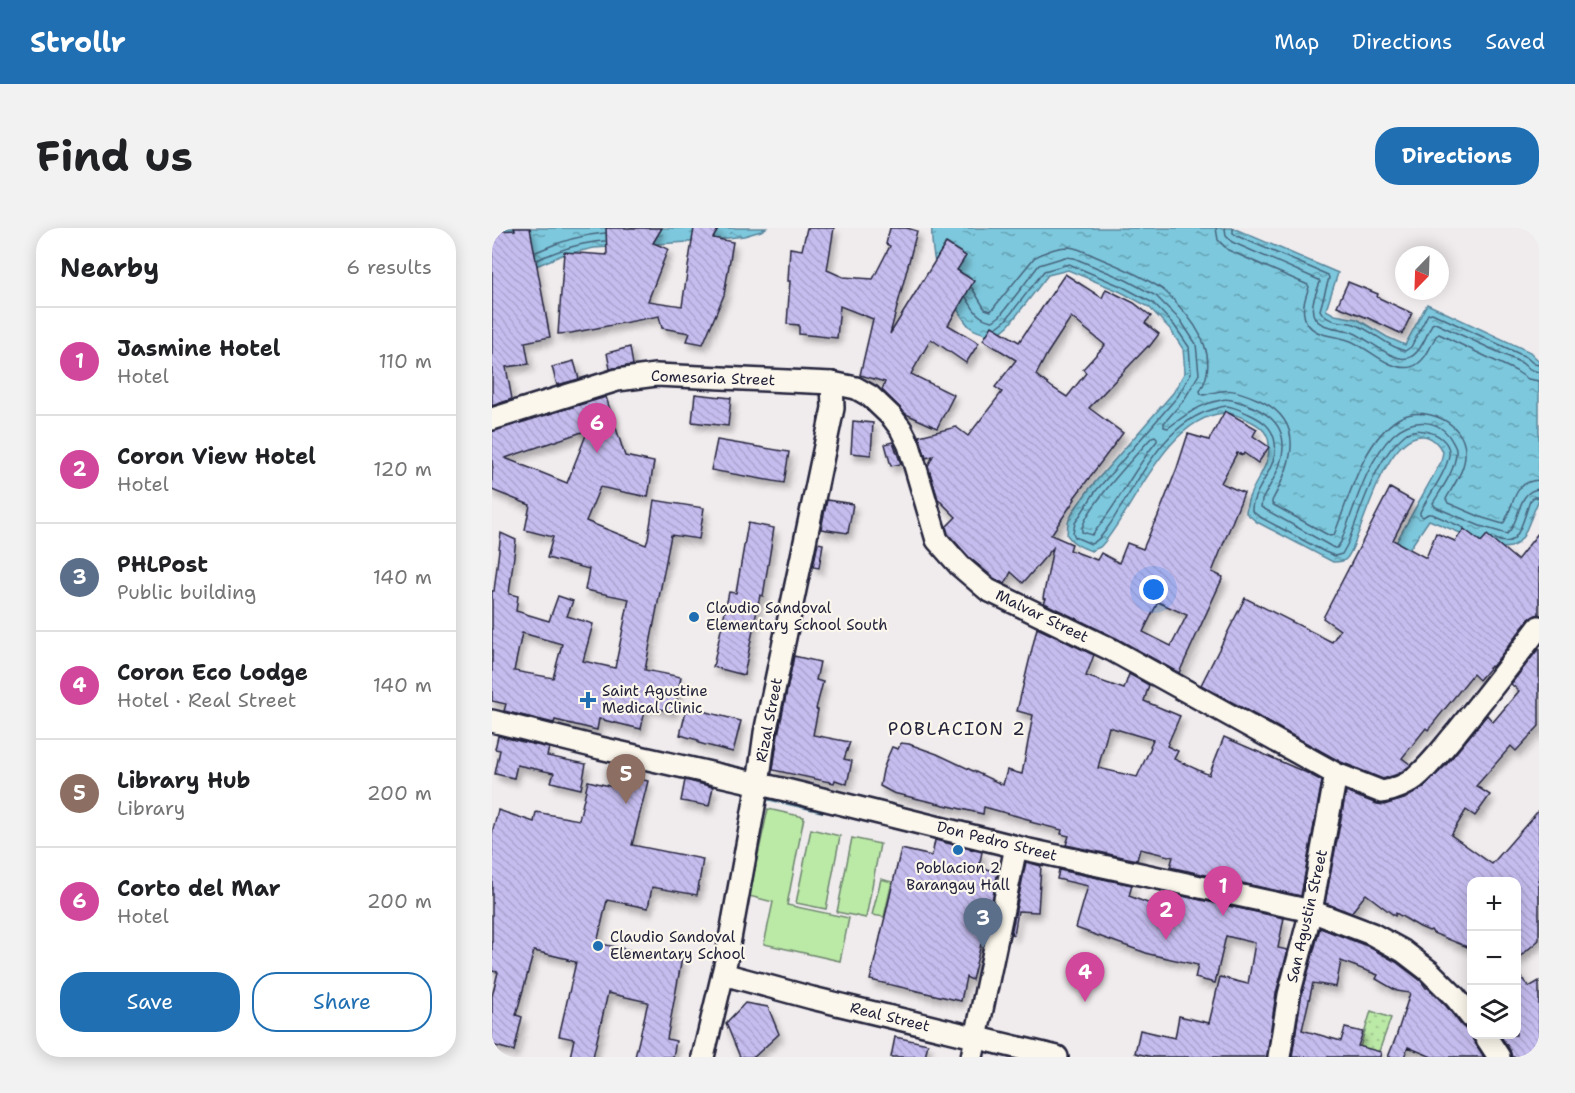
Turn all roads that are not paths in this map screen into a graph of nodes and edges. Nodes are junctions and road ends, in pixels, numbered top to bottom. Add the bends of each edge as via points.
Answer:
1 (832, 383) junction
2 (492, 419) edge
3 (1539, 627) edge
4 (492, 721) edge
5 (1336, 774) junction
6 (758, 784) junction
7 (1016, 847) junction
8 (1311, 911) junction
9 (723, 974) junction
10 (1467, 1012) edge
11 (1487, 1039) edge
12 (974, 1048) edge
13 (703, 1057) edge
14 (1058, 1057) edge
15 (1279, 1057) edge
16 (1499, 1057) edge

1 - 2 street, Comesaria Street via 639,376
1 - 5 street, Malvar Street via 856,388 892,417 909,445 937,540 988,590 1121,655
1 - 6 street, Rizal Street via 833,408 765,733
3 - 5 street, Malvar Street via 1483,700 1415,778 1382,792
4 - 6 street, Don Pedro Street
5 - 8 street, San Agustin Street
6 - 7 street, Don Pedro Street
6 - 9 street, Rizal Street
7 - 8 street, Don Pedro Street
7 - 12 street
8 - 10 street, Don Pedro Street via 1372,934 1403,951 1429,971
8 - 15 street, San Agustin Street via 1289,995
9 - 12 street, Real Street
9 - 13 street, Rizal Street
11 - 16 street
12 - 14 street, Real Street

